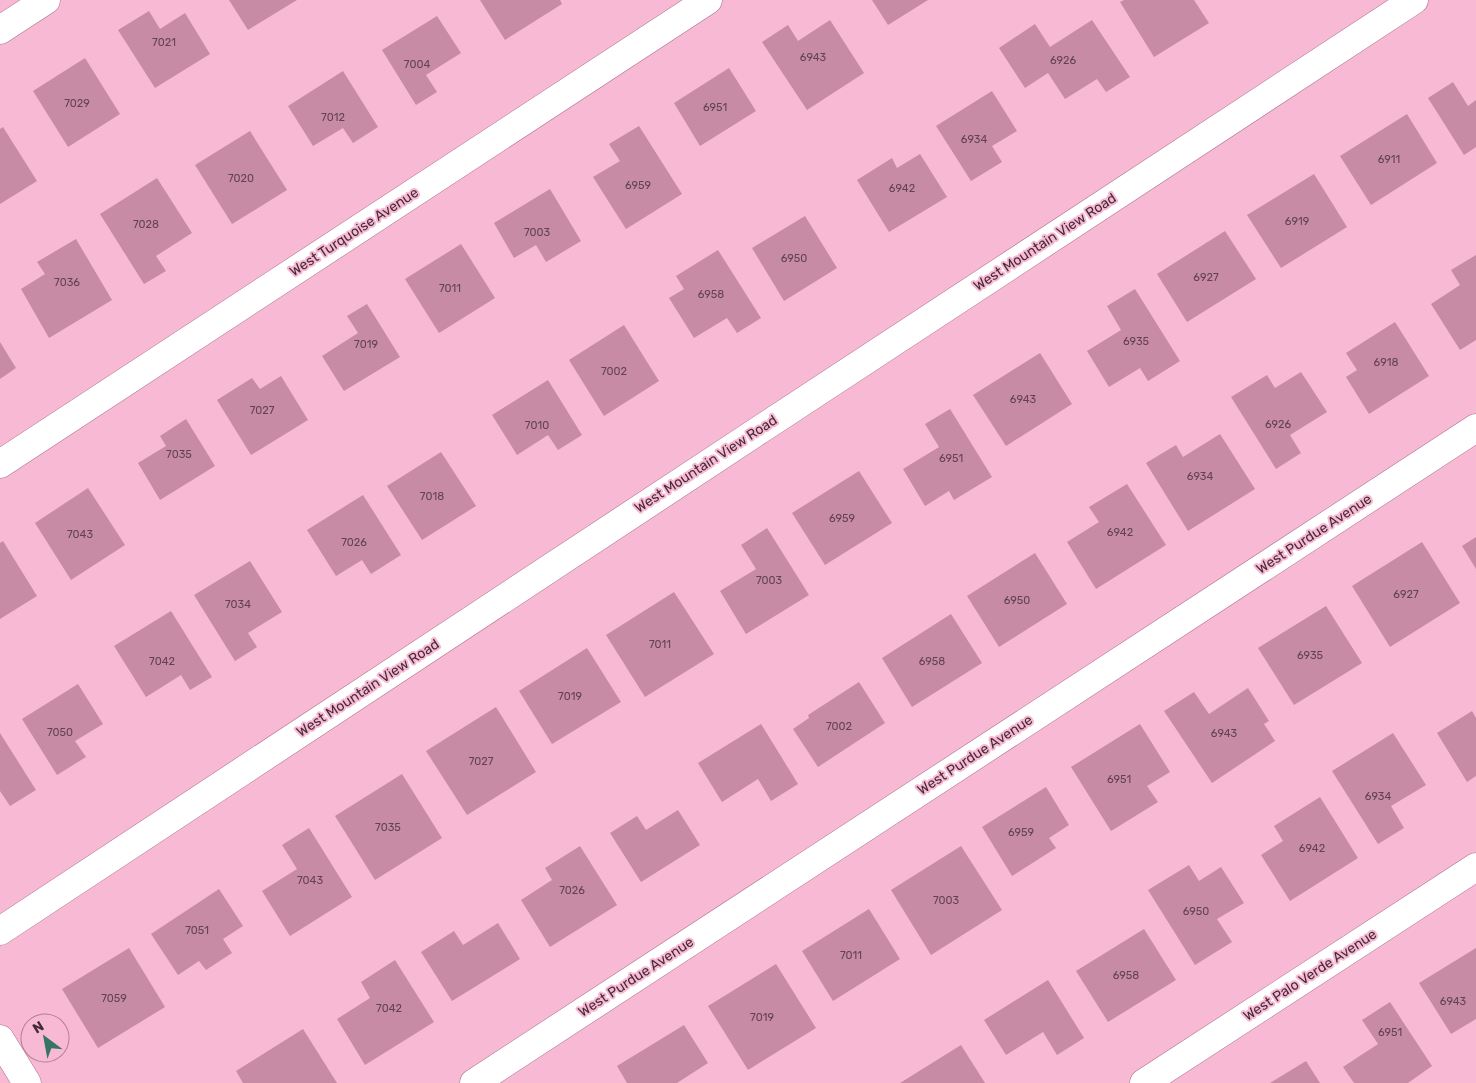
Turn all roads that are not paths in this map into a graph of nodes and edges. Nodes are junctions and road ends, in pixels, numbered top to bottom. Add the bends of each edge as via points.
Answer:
1 (46, 0) edge
2 (708, 0) edge
3 (1414, 0) edge
4 (0, 30) edge
5 (1476, 428) edge
6 (0, 464) edge
7 (1476, 867) edge
8 (0, 931) edge
9 (0, 1039) edge
10 (27, 1083) edge
11 (474, 1083) edge
12 (1144, 1083) edge

1 - 4 street
2 - 6 street, West Turquoise Avenue
3 - 8 street, West Mountain View Road
5 - 11 street, West Purdue Avenue
7 - 12 street, West Palo Verde Avenue
9 - 10 street

